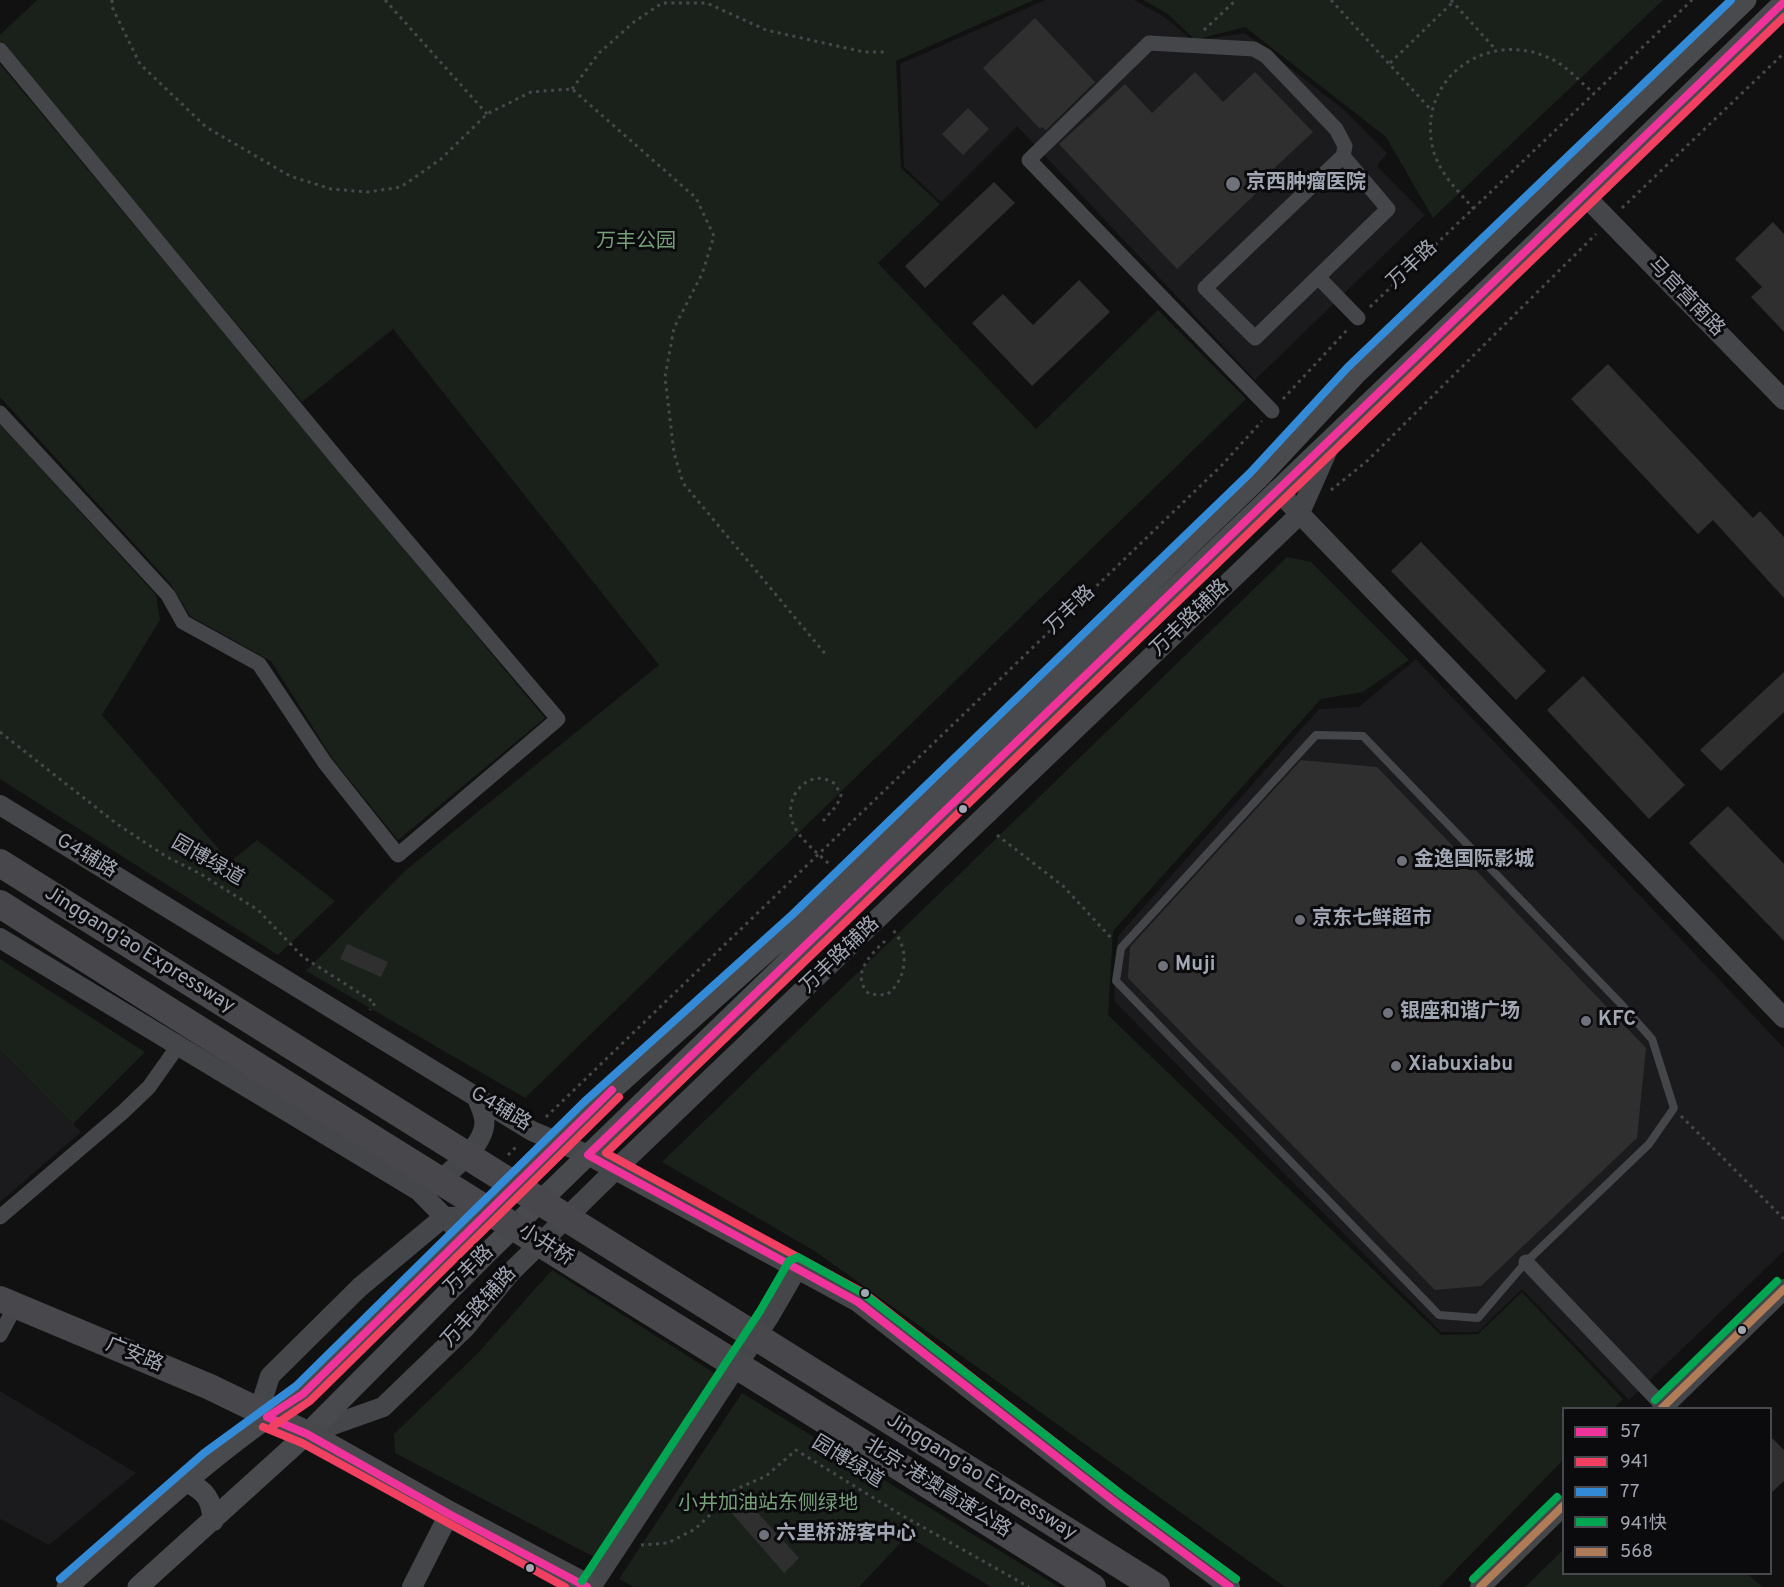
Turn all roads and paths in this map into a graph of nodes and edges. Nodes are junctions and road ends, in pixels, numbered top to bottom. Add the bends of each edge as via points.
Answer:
1 (112, 0) edge
2 (385, 0) edge
3 (1236, 0) edge
4 (1330, 0) edge
5 (1692, 0) edge
6 (1746, 0) edge
7 (1452, 1) edge
8 (1782, 4) edge
9 (1197, 37) dead end
10 (0, 50) edge
11 (1496, 51) junction
12 (886, 52) dead end
13 (1784, 53) edge
14 (1389, 64) junction
15 (572, 89) junction
16 (1594, 93) junction
17 (1432, 111) junction
18 (488, 114) junction
19 (1342, 156) junction
20 (1585, 196) junction
21 (1474, 209) junction
22 (1609, 221) junction
23 (1318, 277) junction
24 (1358, 318) junction
25 (1784, 400) edge
26 (1272, 411) junction
27 (0, 413) edge
28 (1335, 435) junction
29 (1277, 490) junction
30 (1299, 515) junction
31 (827, 656) dead end
32 (0, 732) edge
33 (0, 805) edge
34 (997, 835) dead end
35 (0, 863) edge
36 (0, 904) edge
37 (0, 938) edge
38 (1121, 948) junction
39 (1784, 1018) edge
40 (358, 1022) junction
41 (277, 1038) joint
42 (178, 1046) junction
43 (248, 1062) joint
44 (476, 1096) junction
45 (1674, 1108) junction
46 (532, 1131) junction
47 (558, 1142) junction
48 (588, 1155) junction
49 (500, 1162) dead end
50 (615, 1170) junction
51 (419, 1191) junction
52 (485, 1216) junction
53 (0, 1217) edge
54 (444, 1217) junction
55 (1784, 1219) edge
56 (464, 1237) junction
57 (1526, 1262) junction
58 (798, 1267) junction
59 (1784, 1289) edge
60 (8, 1303) edge
61 (0, 1335) edge
62 (806, 1368) joint
63 (782, 1392) joint
64 (1662, 1407) edge
65 (1664, 1407) edge
66 (267, 1416) junction
67 (307, 1434) junction
68 (187, 1482) junction
69 (1562, 1506) edge
70 (449, 1514) junction
71 (213, 1521) junction
72 (637, 1545) dead end
73 (67, 1587) edge
74 (138, 1587) edge
75 (412, 1587) edge
76 (589, 1587) edge
77 (1029, 1587) edge
78 (1092, 1587) edge
79 (1155, 1587) edge
80 (1230, 1587) edge
81 (1480, 1587) edge

1 - 18 path via 140,64 206,127 290,176 331,189 368,192 401,187 441,159
2 - 18 path
3 - 9 path
4 - 14 path
5 - 16 path, 万丰路
6 - 47 main road, 万丰路 via 1355,375 1257,480 800,922
7 - 11 path
7 - 14 path
8 - 20 main road, 万丰路
10 - 27 street via 558,719 398,855 325,763 259,664 183,622 168,595
11 - 16 path via 1524,49 1548,57
11 - 17 path via 1475,56 1456,69 1439,91
12 - 15 path via 864,52 766,30 707,3 662,3 599,53
13 - 22 path
14 - 17 path
15 - 18 path via 531,92
15 - 31 path via 696,198 714,236 702,274 674,328 665,377 674,453 683,483
16 - 21 path, 万丰路
17 - 21 path via 1431,140 1438,163
19 - 23 street via 1388,209
19 - 23 street via 1205,288 1255,338
19 - 26 street via 1345,146 1336,129 1266,56 1254,49 1149,43 1029,160
20 - 22 street, 马官营南路
20 - 28 main road, 万丰路
21 - 24 path, 万丰路
22 - 25 street, 马官营南路
22 - 30 path via 1366,462
23 - 24 street
24 - 26 path, 万丰路
26 - 46 path, 万丰路 via 1222,465
28 - 29 main road, 万丰路
28 - 30 street, 万丰路辅路
29 - 30 street
29 - 48 main road, 万丰路
30 - 39 street
30 - 50 street, 万丰路辅路
32 - 40 path, 园博绿道 via 117,824 258,910 303,957 375,1004
33 - 40 street, G4辅路
34 - 38 path via 1063,886
35 - 41 highway, Jinggang'ao Expressway
36 - 43 highway, Jinggang'ao Expressway
37 - 42 street
38 - 45 lane via 1316,735 1363,735 1652,1039
38 - 57 lane via 1116,981 1438,1315 1478,1318
40 - 44 street, G4辅路
41 - 62 highway, 小井桥
42 - 51 street
42 - 53 street via 149,1087 123,1112
43 - 63 highway, 小井桥
44 - 46 street, G4辅路
44 - 51 street via 485,1120 478,1143 448,1175
45 - 55 path
45 - 57 lane via 1649,1144
46 - 47 street, G4辅路
46 - 49 path, 万丰路
47 - 48 street, G4辅路
47 - 52 main road, 万丰路
48 - 50 street, G4辅路
48 - 67 main road, 万丰路
50 - 58 street, G4辅路
50 - 67 street, 万丰路辅路 via 511,1272 466,1327 382,1407
51 - 54 street
52 - 54 street
52 - 56 main road, 万丰路
54 - 56 street
54 - 66 street via 360,1287 270,1376 264,1395
56 - 66 main road, 万丰路 via 303,1394
57 - 64 street
58 - 76 street via 769,1317
58 - 80 street, G4辅路 via 858,1302
59 - 65 street
60 - 61 street
60 - 66 highway, 广安路 via 210,1387
62 - 79 highway, Jinggang'ao Expressway
63 - 78 highway, 北京-港澳高速公路
66 - 67 highway, 广安路
66 - 68 main road, 万丰路
67 - 70 highway
67 - 71 main road, 万丰路
68 - 71 main road via 203,1489 213,1505
68 - 73 main road, 万丰路
69 - 81 street
70 - 75 street
70 - 76 highway
71 - 74 main road, 万丰路
72 - 77 path, 园博绿道 via 668,1543 695,1529 723,1495 766,1476 796,1450

